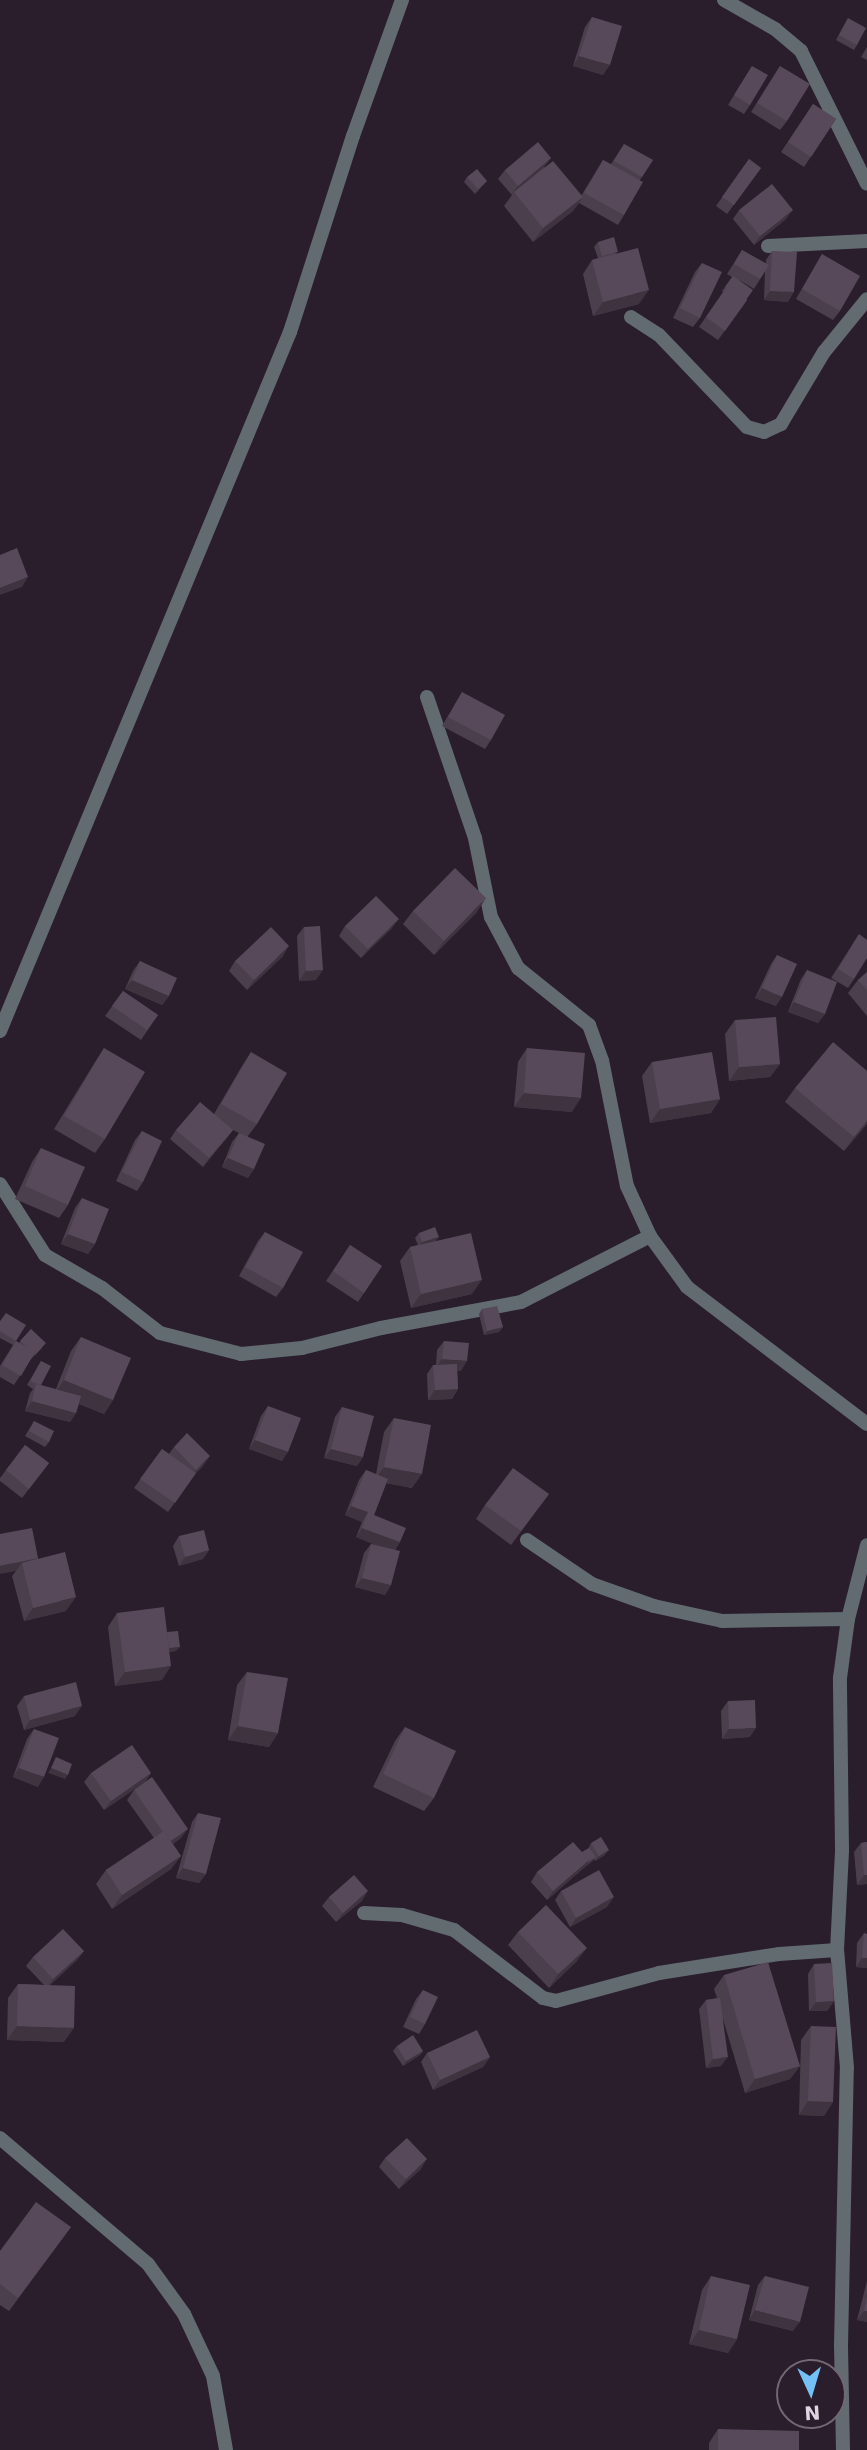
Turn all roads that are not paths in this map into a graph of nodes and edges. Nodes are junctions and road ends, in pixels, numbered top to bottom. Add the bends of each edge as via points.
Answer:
1 (402, 0) edge
2 (724, 0) edge
3 (867, 184) edge
4 (867, 241) edge
5 (768, 246) dead end
6 (867, 299) edge
7 (631, 317) dead end
8 (427, 697) dead end
9 (0, 1031) edge
10 (0, 1184) edge
11 (650, 1236) junction
12 (867, 1424) edge
13 (527, 1540) edge
14 (867, 1545) edge
15 (848, 1619) junction
16 (363, 1913) dead end
17 (837, 1950) junction
18 (0, 2138) edge
19 (226, 2450) edge
20 (843, 2450) edge

1 - 9 street via 290,332
2 - 3 street via 775,29 801,51
4 - 5 street
6 - 7 street via 824,352 781,424 764,432 747,427 659,335
8 - 11 street via 475,838 491,917 519,968 589,1025 601,1060 627,1186
10 - 11 street via 45,1255 103,1287 160,1333 242,1354 302,1348 521,1302
11 - 12 street via 687,1287
13 - 15 street via 592,1584 654,1606 722,1620
14 - 15 street
15 - 17 street via 840,1678 842,1850
16 - 17 street via 402,1915 454,1930 543,1998 556,2001 659,1973
17 - 20 street via 847,2068
18 - 19 street via 148,2264 184,2314 213,2376

